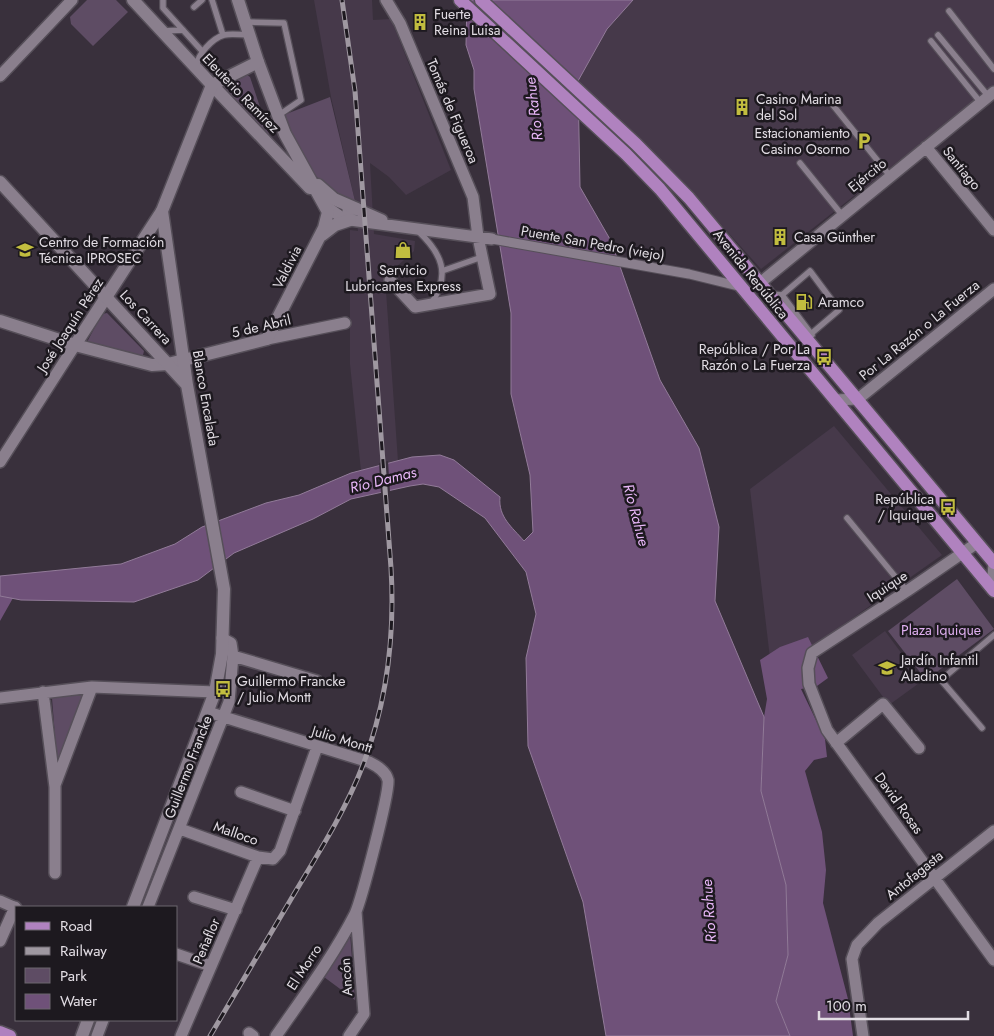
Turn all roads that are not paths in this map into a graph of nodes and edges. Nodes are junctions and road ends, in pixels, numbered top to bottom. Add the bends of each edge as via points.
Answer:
1 (72, 0) edge
2 (133, 0) edge
3 (163, 0) edge
4 (202, 0) edge
5 (212, 0) edge
6 (238, 0) edge
7 (386, 0) edge
8 (460, 0) edge
9 (481, 0) edge
10 (194, 7) dead end
11 (949, 11) dead end
12 (182, 18) dead end
13 (245, 22) junction
14 (177, 24) junction
15 (183, 30) junction
16 (162, 32) junction
17 (223, 35) junction
18 (249, 35) junction
19 (938, 35) dead end
20 (931, 41) dead end
21 (202, 51) junction
22 (258, 62) junction
23 (197, 69) junction
24 (994, 69) edge
25 (0, 76) edge
26 (212, 85) junction
27 (988, 97) edge
28 (828, 99) dead end
29 (277, 117) junction
30 (257, 131) junction
31 (926, 147) junction
32 (800, 163) dead end
33 (301, 164) junction
34 (890, 176) junction
35 (0, 182) edge
36 (326, 207) junction
37 (358, 209) junction
38 (162, 211) junction
39 (842, 214) junction
40 (350, 220) junction
41 (326, 222) junction
42 (392, 224) junction
43 (415, 228) junction
44 (994, 230) edge
45 (478, 237) junction
46 (492, 239) joint
47 (317, 241) junction
48 (483, 257) junction
49 (442, 271) junction
50 (390, 280) dead end
51 (760, 282) junction
52 (744, 288) junction
53 (994, 289) edge
54 (776, 294) junction
55 (106, 296) junction
56 (431, 304) junction
57 (0, 321) edge
58 (344, 323) dead end
59 (812, 339) junction
60 (267, 340) junction
61 (75, 345) junction
62 (184, 360) junction
63 (168, 364) junction
64 (187, 385) junction
65 (858, 399) junction
66 (835, 400) junction
67 (0, 462) edge
68 (847, 518) dead end
69 (977, 543) junction
70 (963, 553) junction
71 (994, 563) edge
72 (224, 589) joint
73 (993, 590) edge
74 (907, 591) junction
75 (994, 635) edge
76 (222, 638) junction
77 (812, 653) joint
78 (233, 656) junction
79 (316, 681) dead end
80 (92, 687) junction
81 (43, 692) junction
82 (215, 692) junction
83 (0, 698) edge
84 (208, 712) junction
85 (224, 717) junction
86 (982, 728) dead end
87 (836, 743) junction
88 (317, 747) junction
89 (919, 748) dead end
90 (55, 787) junction
91 (242, 792) dead end
92 (295, 811) junction
93 (180, 829) junction
94 (994, 831) edge
95 (258, 857) junction
96 (55, 873) dead end
97 (934, 878) junction
98 (194, 896) dead end
99 (0, 901) edge
100 (133, 906) edge
101 (148, 906) edge
102 (15, 907) edge
103 (15, 909) edge
104 (236, 910) junction
105 (356, 912) junction
106 (0, 941) edge
107 (178, 955) edge
108 (994, 960) edge
109 (212, 966) junction
110 (88, 1021) edge
111 (103, 1021) edge
112 (182, 1021) edge
113 (0, 1032) edge
114 (10, 1036) edge
115 (82, 1036) edge
116 (96, 1036) edge
117 (181, 1036) edge
118 (276, 1036) edge
119 (349, 1036) edge
120 (863, 1036) edge

1 - 25 street
2 - 16 main road, Eleuterio Ramírez
3 - 14 lane via 163,8
4 - 10 lane
5 - 17 lane via 215,20
6 - 13 main road
7 - 45 street, Tomás de Figueroa via 400,23 473,197
8 - 52 main road, Avenida República via 660,189
9 - 51 main road, Avenida República via 683,191
11 - 24 lane
12 - 14 lane
13 - 18 main road
13 - 29 lane via 284,23 301,100
14 - 15 lane
15 - 16 lane
15 - 21 lane
16 - 23 main road, Eleuterio Ramírez
17 - 18 lane
17 - 21 lane
18 - 22 main road
19 - 27 lane
20 - 27 lane
21 - 23 lane via 197,59
22 - 26 main road
22 - 29 main road
23 - 26 main road, Eleuterio Ramírez
26 - 30 main road, Eleuterio Ramírez
26 - 38 main road, José Joaquín Pérez
27 - 31 street, Ejército
28 - 34 lane
29 - 33 main road
30 - 36 main road, Eleuterio Ramírez
30 - 41 main road via 267,150 320,209
31 - 34 street, Ejército
31 - 44 street, Santiago
32 - 39 lane
33 - 36 main road
33 - 37 main road via 327,194
34 - 39 street, Ejército
35 - 55 main road, Los Carrera
36 - 37 street, Eleuterio Ramírez
36 - 40 street, Eleuterio Ramírez
36 - 41 main road, Valdivia
37 - 42 street, Eleuterio Ramírez
38 - 55 main road, José Joaquín Pérez
38 - 62 main road, Blanco Encalada
39 - 51 street, Ejército
40 - 42 street, Eleuterio Ramírez
40 - 47 main road via 328,229
41 - 47 main road, Valdivia
42 - 43 street, Eleuterio Ramírez
43 - 45 street, Eleuterio Ramírez
43 - 49 lane via 436,250
45 - 46 street, Eleuterio Ramírez
45 - 48 street, Tomás de Figueroa
46 - 52 street, Puente San Pedro (viejo) via 689,274
47 - 60 main road, Valdivia
48 - 49 lane
48 - 56 street, Tomás de Figueroa via 490,294
49 - 56 lane via 440,286
50 - 56 street via 415,307
51 - 54 main road, Avenida República
52 - 66 main road, Avenida República
53 - 65 street, Por La Razón o La Fuerza
54 - 59 main road, Avenida República
54 - 59 lane via 810,271 839,310
55 - 61 main road, José Joaquín Pérez
55 - 63 main road, Los Carrera
57 - 61 main road, 5 de Abril
58 - 60 street, 5 de Abril
59 - 65 main road, Avenida República
60 - 62 main road, 5 de Abril
61 - 63 main road, 5 de Abril via 152,365
61 - 67 street, José Joaquín Pérez
62 - 63 main road, 5 de Abril
62 - 64 main road, Blanco Encalada
63 - 64 main road, Los Carrera
64 - 72 main road, Blanco Encalada
65 - 66 street, Por La Razón o La Fuerza
65 - 69 main road, Avenida República
66 - 70 main road, Avenida República
68 - 74 lane
69 - 70 street, Iquique
69 - 71 main road, Avenida República
70 - 73 main road, Avenida República
70 - 74 street, Iquique
71 - 73 street
72 - 76 main road, Guillermo Francke
74 - 77 street, Iquique
75 - 86 lane via 941,680
76 - 78 street via 231,643
76 - 82 main road, Guillermo Francke
77 - 87 street, David Rosas via 808,668 809,684 827,730
78 - 79 street
78 - 85 street, Guillermo Francke via 229,702
80 - 81 street
80 - 82 street
80 - 90 street
81 - 83 street
81 - 90 street
82 - 84 main road, Guillermo Francke
84 - 85 street, Julio Montt
84 - 100 main road, Guillermo Francke
85 - 88 street, Julio Montt
85 - 93 street, Guillermo Francke
87 - 89 street via 883,704
87 - 97 street, David Rosas
88 - 92 street
88 - 105 street, Julio Montt via 376,765 388,780 387,800
90 - 96 street
91 - 92 street
92 - 95 street, Malloco via 280,852 273,859
93 - 95 street, Malloco
93 - 101 street, Guillermo Francke
94 - 97 street, Antofagasta
95 - 104 street, Peñaflor
97 - 108 street, David Rosas
97 - 120 street, Antofagasta via 878,923 857,945 852,959
98 - 104 street
99 - 102 street
103 - 106 street
104 - 109 street, Peñaflor
105 - 118 street, El Morro via 314,982
105 - 119 street, Ancón via 364,1014
107 - 109 street
109 - 112 street, Peñaflor
110 - 115 main road
111 - 116 street
112 - 117 street, Peñaflor
113 - 114 main road

